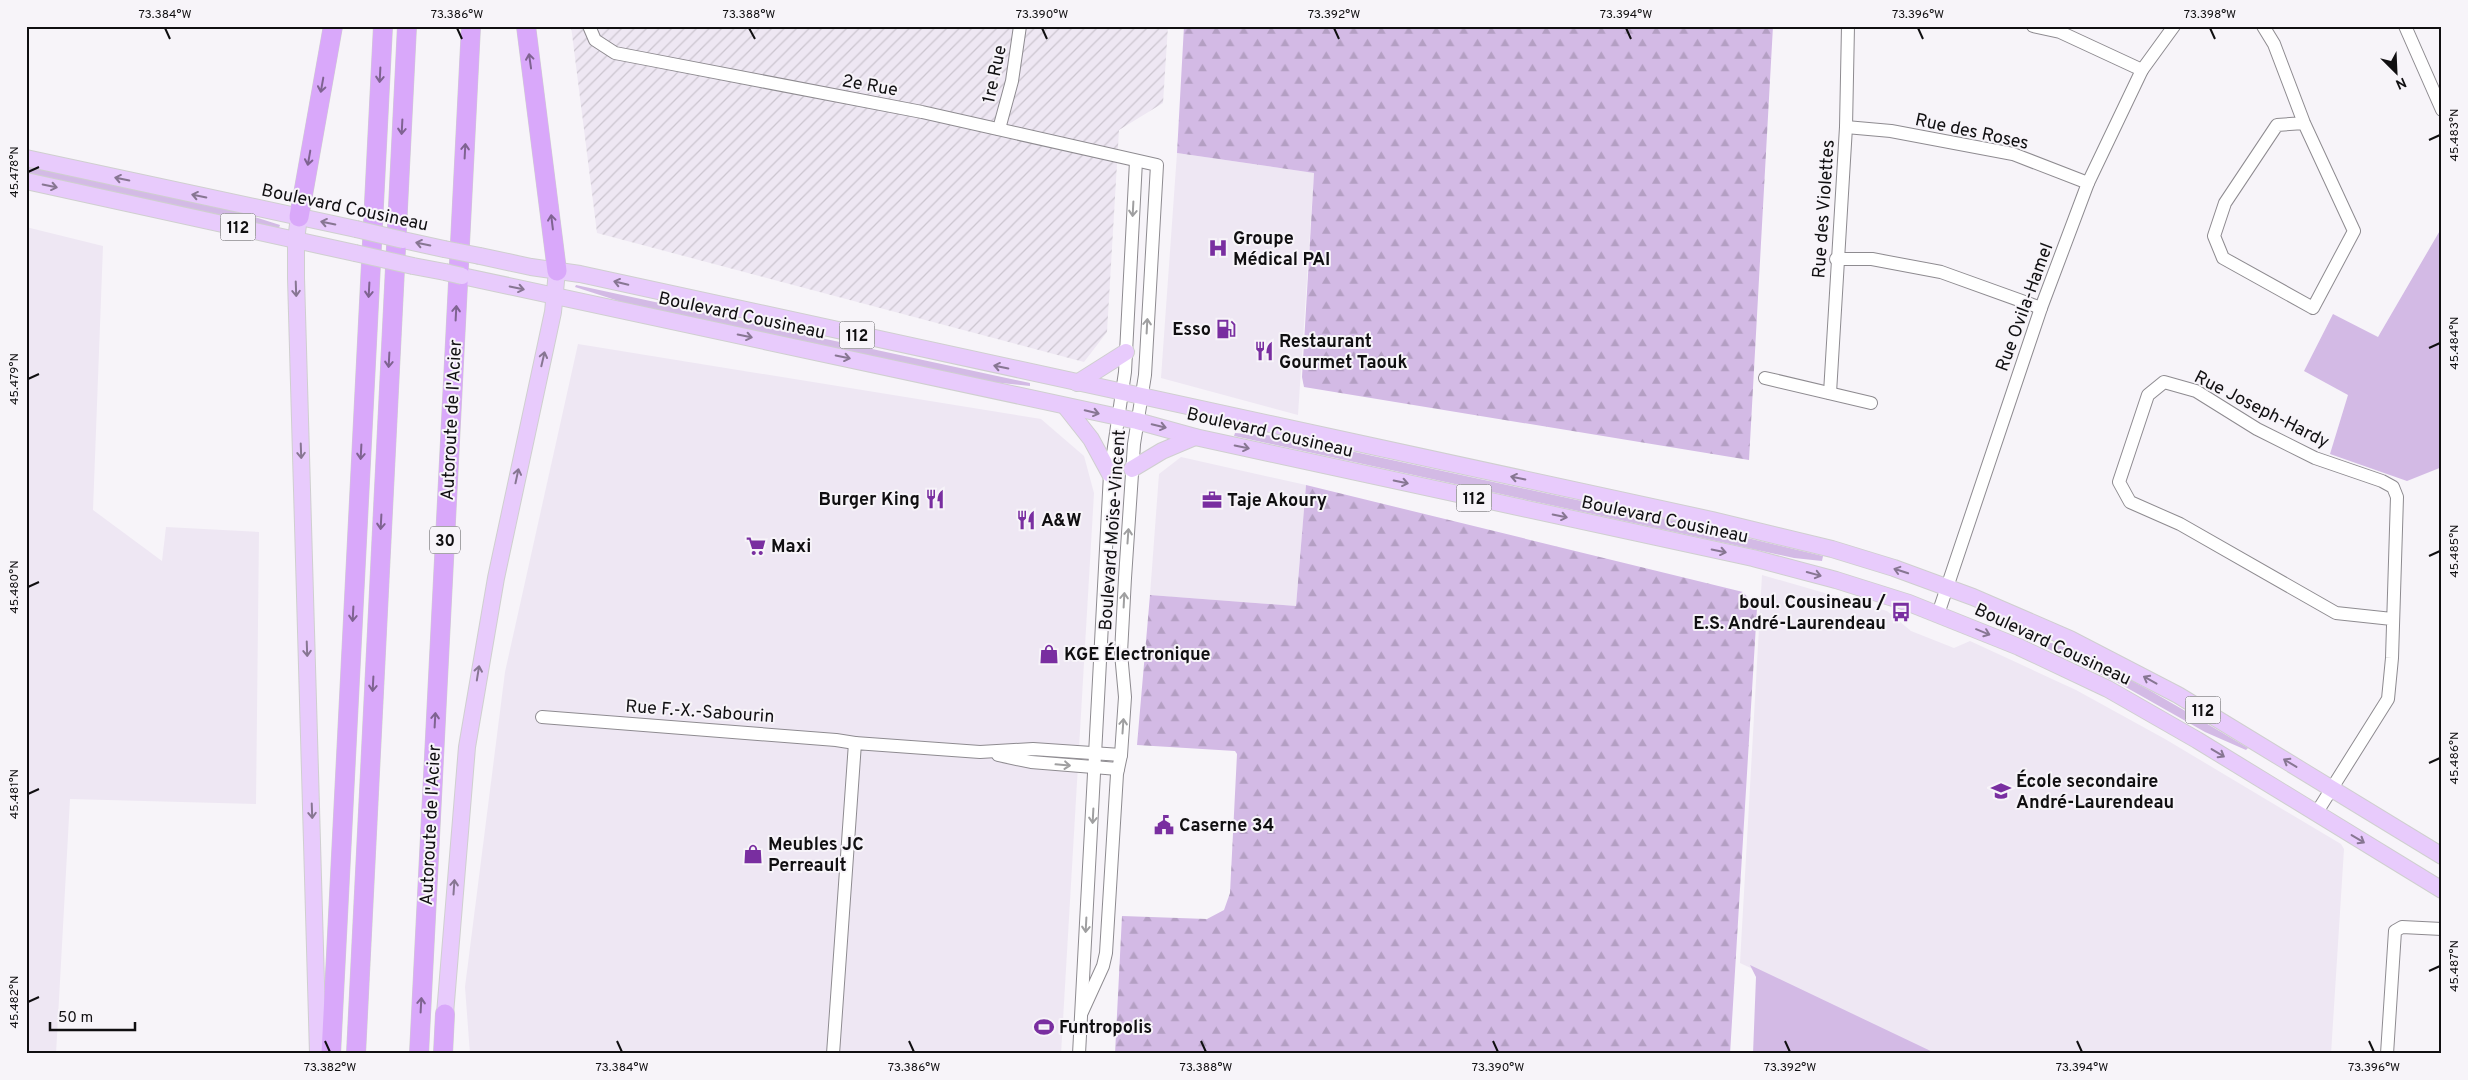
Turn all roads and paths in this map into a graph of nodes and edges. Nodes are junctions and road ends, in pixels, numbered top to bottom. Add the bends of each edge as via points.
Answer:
1 (333, 26) edge
2 (383, 26) edge
3 (407, 26) edge
4 (471, 26) edge
5 (526, 26) edge
6 (589, 26) edge
7 (1020, 26) edge
8 (1848, 26) edge
9 (2033, 26) edge
10 (2174, 26) edge
11 (2263, 26) edge
12 (2405, 26) edge
13 (2142, 70) junction
14 (2442, 110) edge
15 (2304, 123) junction
16 (1846, 128) junction
17 (999, 129) junction
18 (26, 158) edge
19 (1136, 161) junction
20 (1157, 164) joint
21 (26, 181) edge
22 (2088, 183) junction
23 (299, 217) junction
24 (296, 240) junction
25 (1836, 259) junction
26 (557, 270) junction
27 (556, 296) junction
28 (2041, 308) junction
29 (1126, 352) junction
30 (1765, 378) dead end
31 (1077, 383) junction
32 (1122, 393) junction
33 (1830, 393) junction
34 (1141, 396) junction
35 (1871, 403) dead end
36 (1065, 406) junction
37 (1118, 418) junction
38 (1137, 421) junction
39 (1195, 437) junction
40 (1132, 469) junction
41 (1110, 474) junction
42 (1947, 586) junction
43 (1938, 614) junction
44 (2392, 619) junction
45 (542, 717) dead end
46 (855, 743) junction
47 (980, 752) junction
48 (1094, 753) junction
49 (1121, 755) junction
50 (1095, 767) junction
51 (1118, 769) junction
52 (2331, 788) junction
53 (2317, 812) junction
54 (2442, 856) edge
55 (2442, 890) edge
56 (2442, 929) edge
57 (1082, 1012) junction
58 (445, 1014) junction
59 (318, 1054) edge
60 (331, 1054) edge
61 (356, 1054) edge
62 (419, 1054) edge
63 (443, 1054) edge
64 (449, 1054) edge
65 (834, 1054) edge
66 (1079, 1054) edge
67 (2387, 1054) edge

1 -> 23 highway
2 -> 60 highway
3 -> 61 highway
62 -> 4 highway, Autoroute de l'Acier / 30
26 -> 5 highway
6 - 17 street, 2e Rue via 595,40 615,53
7 - 17 street, 1re Rue via 1014,68
8 - 16 street, Rue des Violettes
9 - 13 street via 2060,32
10 - 13 street, Rue Ovila-Hamel
11 - 15 street via 2274,44
12 - 14 street
13 - 22 street, Rue Ovila-Hamel
15 - 15 street via 2354,231 2313,308 2223,258 2214,236 2225,203 2277,125
16 - 22 street, Rue des Roses via 1891,131 2013,154
16 - 25 street, Rue des Violettes
17 - 19 street, 2e Rue
23 -> 18 main road, Boulevard Cousineau / 112
19 - 20 street, 2e Rue
19 -> 29 street, Boulevard Moïse-Vincent
34 -> 20 street, Boulevard Moïse-Vincent via 1145,375
21 -> 24 main road, Boulevard Cousineau / 112
22 - 28 street, Rue Ovila-Hamel
23 - 24 main road
26 -> 23 main road, Boulevard Cousineau / 112, bridge
24 -> 27 main road, Boulevard Cousineau / 112, bridge
24 -> 59 main road
25 - 28 street via 1872,260 1941,272
25 - 33 street, Rue des Violettes
26 - 27 main road
31 -> 26 main road, Boulevard Cousineau / 112
27 -> 36 main road, Boulevard Cousineau / 112
58 -> 27 main road via 467,747 496,578
28 - 42 street, Rue Ovila-Hamel
29 - 31 main road
29 - 32 street, Boulevard Moïse-Vincent
30 - 33 street
31 - 32 main road, Boulevard Cousineau / 112
32 - 34 main road, Boulevard Cousineau / 112
32 - 37 street, Boulevard Moïse-Vincent
33 - 35 street
34 - 38 street, Boulevard Moïse-Vincent
42 -> 34 main road, Boulevard Cousineau / 112 via 1851,555 1754,529
36 -> 37 main road, Boulevard Cousineau / 112
36 - 41 main road via 1091,440
37 - 38 main road, Boulevard Cousineau / 112
37 - 41 street, Boulevard Moïse-Vincent
38 -> 39 main road, Boulevard Cousineau / 112
38 - 40 street, Boulevard Moïse-Vincent
39 - 40 main road
39 -> 43 main road, Boulevard Cousineau / 112 via 1753,558 1848,584
49 -> 40 street, Boulevard Moïse-Vincent via 1125,697 1122,645
41 - 48 street, Boulevard Moïse-Vincent
42 - 43 street, Rue Ovila-Hamel
52 -> 42 main road, Boulevard Cousineau / 112 via 2118,662
43 -> 53 main road, Boulevard Cousineau / 112 via 2108,689
44 - 44 street, Rue Joseph-Hardy via 2397,498 2393,487 2382,480 2315,458 2257,429 2196,391 2164,382 2148,395 2119,482 2130,502 2180,524 2336,613
44 - 52 street, Rue Joseph-Hardy via 2388,699
45 - 46 street, Rue F.-X.-Sabourin
46 - 47 street, Rue F.-X.-Sabourin
46 - 65 street
47 - 48 street, Rue F.-X.-Sabourin via 1033,749
47 -> 50 street, Rue F.-X.-Sabourin via 1031,762
48 - 49 street, Rue F.-X.-Sabourin
48 - 50 street, Boulevard Moïse-Vincent
49 - 51 street, Boulevard Moïse-Vincent
50 - 51 street, Rue F.-X.-Sabourin
50 -> 57 street, Boulevard Moïse-Vincent
51 - 57 street, Boulevard Moïse-Vincent via 1106,953
52 - 53 street, Rue Joseph-Hardy
52 - 54 main road, Boulevard Cousineau / 112
53 -> 55 main road, Boulevard Cousineau / 112
56 - 67 street via 2398,929 2394,936
57 - 66 street, Boulevard Moïse-Vincent
58 - 63 highway
58 - 64 street

